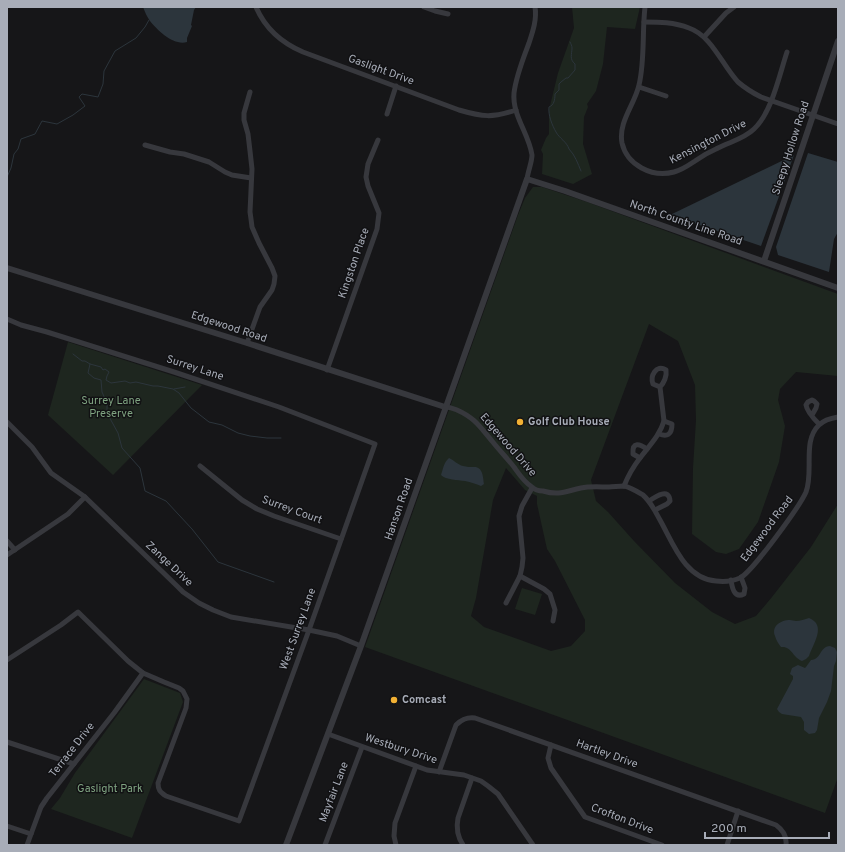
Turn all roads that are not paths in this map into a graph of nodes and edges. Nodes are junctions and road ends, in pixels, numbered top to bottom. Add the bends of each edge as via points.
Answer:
1 (256, 7) edge
2 (424, 7) edge
3 (535, 7) edge
4 (645, 7) edge
5 (734, 7) edge
6 (448, 14) dead end
7 (644, 22) junction
8 (704, 37) junction
9 (838, 41) edge
10 (787, 52) dead end
11 (396, 86) junction
12 (639, 87) junction
13 (250, 92) dead end
14 (666, 96) dead end
15 (772, 100) junction
16 (516, 110) junction
17 (387, 114) dead end
18 (813, 114) junction
19 (838, 124) edge
20 (378, 140) dead end
21 (145, 144) dead end
22 (251, 178) junction
23 (527, 179) junction
24 (764, 261) junction
25 (7, 268) edge
26 (838, 288) edge
27 (7, 319) edge
28 (247, 343) junction
29 (327, 370) junction
30 (660, 387) dead end
31 (445, 407) junction
32 (812, 415) dead end
33 (838, 416) edge
34 (664, 421) junction
35 (7, 422) edge
36 (819, 424) junction
37 (658, 434) junction
38 (375, 444) joint
39 (647, 449) junction
40 (640, 458) junction
41 (200, 466) dead end
42 (624, 486) junction
43 (532, 488) junction
44 (85, 497) junction
45 (649, 501) junction
46 (655, 510) junction
47 (341, 539) junction
48 (7, 541) edge
49 (15, 550) junction
50 (7, 555) edge
51 (520, 576) junction
52 (741, 577) junction
53 (731, 580) junction
54 (506, 603) dead end
55 (553, 621) dead end
56 (309, 630) junction
57 (361, 646) junction
58 (7, 660) edge
59 (143, 673) junction
60 (328, 734) junction
61 (7, 742) edge
62 (551, 745) junction
63 (362, 747) junction
64 (74, 764) junction
65 (416, 766) junction
66 (439, 772) junction
67 (472, 778) junction
68 (738, 811) junction
69 (7, 826) edge
70 (31, 834) junction
71 (27, 845) edge
72 (286, 845) edge
73 (325, 845) edge
74 (396, 845) edge
75 (463, 845) edge
76 (533, 845) edge
77 (662, 845) edge
78 (727, 845) edge
79 (786, 845) edge

1 - 11 street, Gaslight Drive via 272,32 292,47
2 - 6 street
3 - 16 street via 534,27 516,80
4 - 7 street, Kensington Drive
5 - 8 street
7 - 8 street via 669,22 690,28
7 - 12 street, Kensington Drive
8 - 15 street via 738,81 753,93
9 - 18 street, Sleepy Hollow Road
10 - 15 street, Kensington Drive
11 - 16 street, Gaslight Drive via 478,115 497,115
11 - 17 street
12 - 14 street
12 - 15 street, Kensington Drive via 622,126 622,142 626,153 635,164 655,172 681,170 746,135 760,122
13 - 22 street via 244,116 252,169
15 - 18 street
16 - 23 street via 532,154
18 - 19 street
18 - 24 street, Sleepy Hollow Road
20 - 29 street, Kingston Place via 368,164 366,177 379,213 377,229
21 - 22 street via 209,162 232,175
22 - 28 street via 252,227 275,276 272,290 260,307
23 - 24 street, North County Line Road
23 - 31 street, Hanson Road
24 - 26 street, North County Line Road
25 - 28 street, Edgewood Road
27 - 38 street, Surrey Lane via 279,407
28 - 29 street, Edgewood Road
29 - 31 street, Edgewood Road
30 - 34 street
31 - 43 street, Edgewood Drive via 462,412 475,421
31 - 57 street, Hanson Road
32 - 36 street
33 - 36 street
34 - 37 street
34 - 37 street via 672,424 670,434
35 - 44 street, Zange Drive via 32,447 51,473
36 - 52 street, Edgewood Road via 814,430 809,446 810,475 806,492 752,568
37 - 39 street
38 - 47 street, West Surrey Lane
39 - 40 street
39 - 40 street via 641,444 634,447 633,454
40 - 42 street
41 - 47 street, Surrey Court via 257,509
42 - 43 street, Edgewood Road via 582,488 557,494
42 - 45 street, Edgewood Road
43 - 51 street via 519,512 523,558
44 - 49 street via 68,514
44 - 56 street, Zange Drive via 180,589 199,603 231,617
45 - 46 street, Edgewood Road
45 - 46 street via 663,493 668,496 670,501
46 - 53 street, Edgewood Road via 676,550 691,570 713,581
47 - 56 street, West Surrey Lane
48 - 49 street
49 - 50 street
51 - 54 street
51 - 55 street via 550,594 555,610
52 - 53 street, Edgewood Road
52 - 53 street via 745,588 744,594 739,596 734,592
56 - 57 street, Zange Drive via 337,636
56 - 59 street, West Surrey Lane via 238,821 166,796 159,790 158,783 187,699 179,688
57 - 60 street, Hanson Road
58 - 59 street via 78,612
59 - 64 street, Terrace Drive
60 - 63 street, Westbury Drive
60 - 72 street, Hanson Road
61 - 64 street
62 - 66 street, Hartley Drive via 480,719 466,718 458,722 454,729
62 - 68 street, Hartley Drive
62 - 77 street, Crofton Drive via 548,758 551,768 585,817
63 - 65 street, Westbury Drive
63 - 73 street, Mayfair Lane
64 - 70 street, Terrace Drive via 41,807
65 - 66 street, Westbury Drive
65 - 74 street via 395,823
66 - 67 street, Westbury Drive
67 - 75 street via 457,823 457,834
67 - 76 street, Westbury Drive via 498,794
68 - 78 street
68 - 79 street, Hartley Drive via 779,827 786,836
69 - 70 street
70 - 71 street, Terrace Drive

